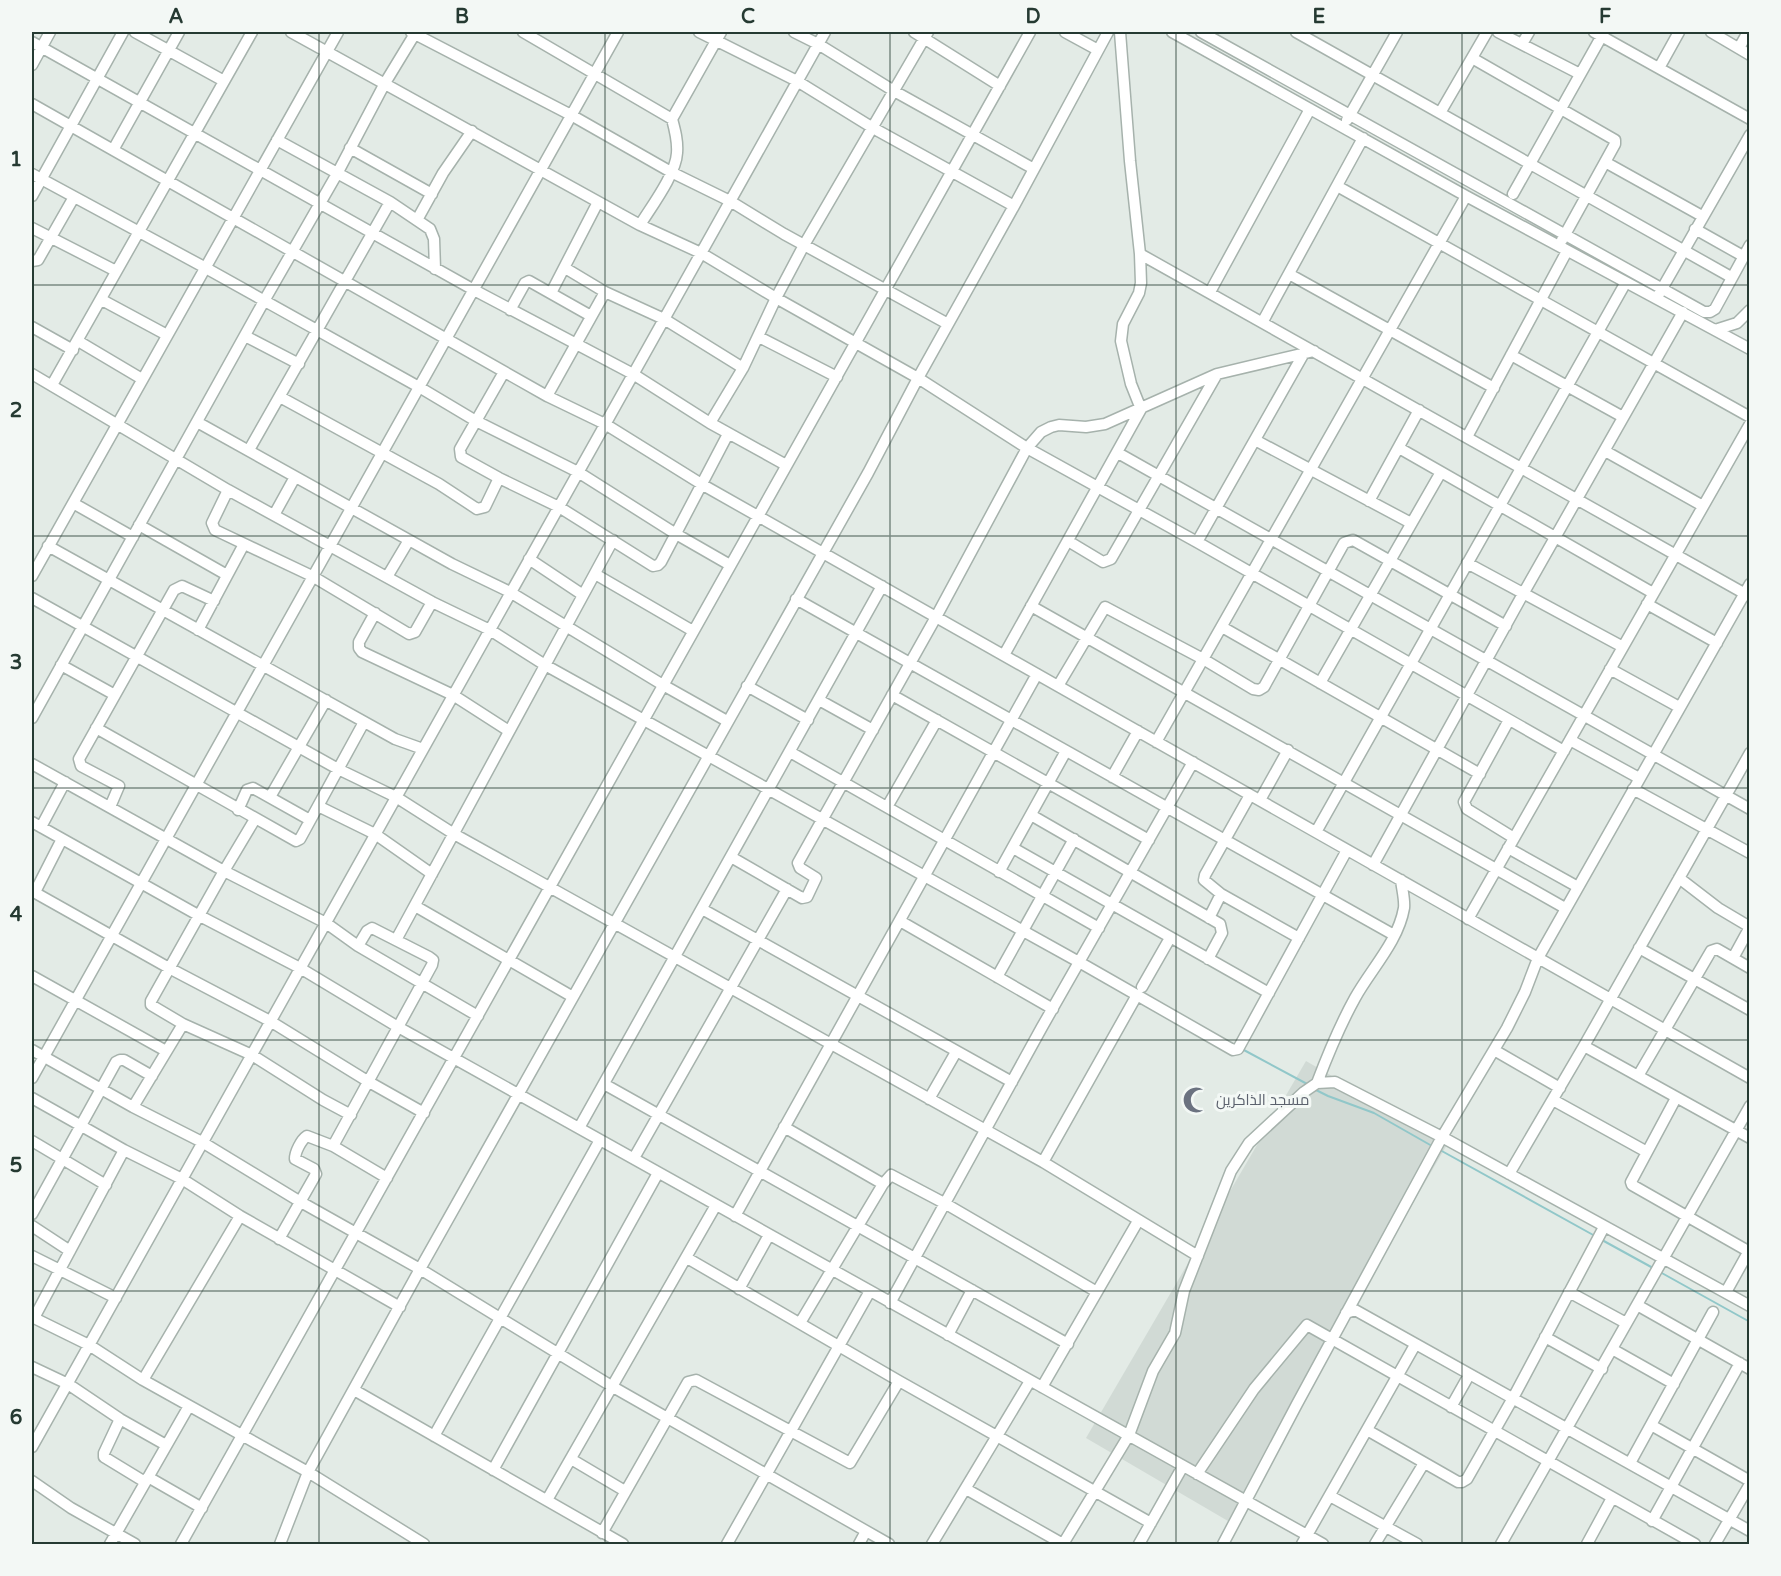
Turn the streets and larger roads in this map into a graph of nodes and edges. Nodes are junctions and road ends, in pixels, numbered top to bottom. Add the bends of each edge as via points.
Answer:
1 (50, 32) edge
2 (123, 32) edge
3 (135, 32) edge
4 (179, 32) edge
5 (252, 32) edge
6 (291, 32) edge
7 (338, 32) edge
8 (414, 32) edge
9 (523, 32) edge
10 (618, 32) edge
11 (699, 32) edge
12 (794, 32) edge
13 (825, 32) edge
14 (914, 32) edge
15 (1030, 32) edge
16 (1065, 32) edge
17 (1108, 32) edge
18 (1120, 32) edge
19 (1172, 32) edge
20 (1201, 32) edge
21 (1296, 32) edge
22 (1397, 32) edge
23 (1486, 32) edge
24 (1498, 32) edge
25 (1529, 32) edge
26 (1679, 32) edge
27 (1711, 32) edge
28 (1748, 32) edge
29 (1600, 33) edge
30 (926, 35) edge
31 (719, 36) edge
32 (36, 44) edge
33 (818, 44) junction
34 (1522, 44) junction
35 (1739, 48) junction
36 (169, 50) junction
37 (1098, 50) junction
38 (327, 52) junction
39 (1749, 55) edge
40 (1472, 58) junction
41 (32, 65) edge
42 (1659, 68) junction
43 (595, 73) junction
44 (1580, 74) junction
45 (1372, 75) junction
46 (97, 78) junction
47 (224, 81) junction
48 (797, 81) junction
49 (385, 83) junction
50 (1000, 86) junction
51 (894, 91) junction
52 (139, 103) junction
53 (32, 104) edge
54 (1310, 109) junction
55 (1560, 109) junction
56 (1440, 113) junction
57 (571, 115) junction
58 (1350, 115) junction
59 (672, 119) junction
60 (1749, 119) edge
61 (71, 126) junction
62 (1343, 127) junction
63 (873, 128) junction
64 (472, 132) junction
65 (195, 134) junction
66 (972, 135) junction
67 (1749, 135) edge
68 (1363, 138) junction
69 (277, 140) junction
70 (350, 148) junction
71 (113, 150) junction
72 (1605, 162) junction
73 (1530, 164) junction
74 (1034, 169) junction
75 (259, 170) junction
76 (540, 170) junction
77 (952, 171) junction
78 (338, 172) junction
79 (671, 172) junction
80 (36, 176) edge
81 (168, 181) junction
82 (1337, 186) junction
83 (432, 194) junction
84 (1513, 194) dead end
85 (1587, 195) junction
86 (32, 196) edge
87 (1466, 196) junction
88 (74, 197) junction
89 (730, 201) junction
90 (390, 202) junction
91 (598, 202) junction
92 (320, 204) junction
93 (1014, 206) junction
94 (1702, 216) junction
95 (232, 218) junction
96 (417, 220) junction
97 (640, 225) junction
98 (32, 228) edge
99 (1695, 229) junction
100 (139, 233) junction
101 (372, 234) junction
102 (1565, 234) junction
103 (51, 238) junction
104 (1440, 243) junction
105 (804, 245) junction
106 (1749, 245) edge
107 (1563, 248) junction
108 (1683, 249) junction
109 (292, 252) junction
110 (701, 253) junction
111 (1140, 254) junction
112 (1743, 256) junction
113 (32, 261) edge
114 (204, 267) junction
115 (565, 268) junction
116 (435, 269) junction
117 (116, 271) junction
118 (1289, 274) junction
119 (1731, 277) junction
120 (345, 281) junction
121 (1626, 282) junction
122 (474, 290) junction
123 (885, 290) junction
124 (605, 292) junction
125 (1210, 292) junction
126 (551, 293) junction
127 (1659, 293) junction
128 (776, 298) junction
129 (102, 300) junction
130 (1541, 300) junction
131 (264, 301) junction
132 (510, 310) junction
133 (1749, 310) edge
134 (1683, 312) junction
135 (591, 316) junction
136 (664, 319) junction
137 (1263, 321) junction
138 (948, 324) junction
139 (32, 327) edge
140 (1390, 330) junction
141 (1715, 330) junction
142 (318, 331) junction
143 (1598, 332) junction
144 (167, 335) junction
145 (245, 336) junction
146 (759, 337) junction
147 (446, 339) junction
148 (855, 344) junction
149 (575, 345) junction
150 (75, 346) junction
151 (1749, 349) edge
152 (1309, 352) junction
153 (1511, 355) junction
154 (299, 364) junction
155 (1654, 364) junction
156 (743, 368) junction
157 (504, 372) junction
158 (32, 374) edge
159 (633, 374) junction
160 (1217, 374) junction
161 (837, 377) junction
162 (918, 378) junction
163 (1363, 378) junction
164 (142, 379) junction
165 (52, 385) junction
166 (1566, 385) junction
167 (418, 387) junction
168 (1494, 388) junction
169 (280, 396) junction
170 (547, 396) junction
171 (1141, 409) junction
172 (1419, 410) junction
173 (1623, 417) junction
174 (1749, 417) edge
175 (476, 421) junction
176 (197, 422) junction
177 (710, 423) junction
178 (605, 424) junction
179 (1749, 424) edge
180 (117, 425) junction
181 (728, 434) junction
182 (1467, 438) junction
183 (1255, 440) junction
184 (1027, 448) junction
185 (1398, 448) junction
186 (249, 450) junction
187 (1605, 451) junction
188 (382, 453) junction
189 (1118, 453) junction
190 (176, 459) junction
191 (786, 465) junction
192 (1521, 467) junction
193 (1310, 470) junction
194 (578, 472) junction
195 (1441, 472) junction
196 (1158, 476) junction
197 (295, 477) junction
198 (499, 478) junction
199 (703, 484) junction
200 (1098, 488) junction
201 (228, 490) junction
202 (1577, 499) junction
203 (1369, 501) junction
204 (73, 503) junction
205 (1500, 505) junction
206 (1702, 506) junction
207 (559, 507) junction
208 (351, 508) junction
209 (1216, 509) junction
210 (1140, 510) junction
211 (274, 515) junction
212 (758, 516) junction
213 (1411, 524) junction
214 (139, 525) junction
215 (676, 534) junction
216 (133, 537) junction
217 (1556, 537) junction
218 (409, 540) junction
219 (613, 540) junction
220 (1271, 540) junction
221 (1068, 542) junction
222 (1197, 542) junction
223 (244, 544) junction
224 (48, 546) junction
225 (330, 546) junction
226 (822, 552) junction
227 (1675, 554) junction
228 (529, 559) junction
229 (1388, 561) junction
230 (1467, 563) junction
231 (730, 565) junction
232 (1328, 572) junction
233 (1252, 573) junction
234 (594, 574) junction
235 (227, 575) junction
236 (32, 576) edge
237 (312, 576) junction
238 (387, 577) junction
239 (108, 580) junction
240 (882, 586) junction
241 (1748, 591) edge
242 (510, 592) junction
243 (1653, 593) junction
244 (1449, 594) junction
245 (1523, 594) junction
246 (583, 595) junction
247 (1369, 596) junction
248 (32, 598) edge
249 (796, 598) junction
250 (214, 601) junction
251 (432, 602) junction
252 (1647, 604) junction
253 (1031, 606) junction
254 (1309, 606) junction
255 (162, 609) junction
256 (375, 613) junction
257 (936, 617) junction
258 (82, 626) junction
259 (1506, 626) junction
260 (566, 627) junction
261 (1221, 627) junction
262 (1351, 629) junction
263 (198, 630) junction
264 (490, 630) junction
265 (1430, 630) junction
266 (693, 631) junction
267 (856, 633) junction
268 (1087, 637) junction
269 (1717, 643) junction
270 (1623, 646) junction
271 (1004, 655) junction
272 (136, 656) junction
273 (1203, 659) junction
274 (1279, 660) junction
275 (1486, 662) junction
276 (910, 663) junction
277 (1411, 663) junction
278 (61, 665) junction
279 (263, 665) junction
280 (545, 665) junction
281 (1610, 669) junction
282 (1037, 674) junction
283 (1320, 683) junction
284 (663, 685) junction
285 (747, 686) junction
286 (1058, 686) junction
287 (1184, 694) junction
288 (115, 695) junction
289 (453, 695) junction
290 (892, 695) junction
291 (1467, 697) junction
292 (326, 700) junction
293 (819, 700) junction
294 (1679, 707) junction
295 (237, 712) junction
296 (1583, 716) junction
297 (32, 718) edge
298 (1380, 718) junction
299 (644, 719) junction
300 (808, 720) junction
301 (937, 720) junction
302 (1012, 720) junction
303 (1509, 720) junction
304 (728, 721) junction
305 (364, 722) junction
306 (96, 728) junction
307 (873, 730) junction
308 (509, 731) junction
309 (1138, 731) junction
310 (1570, 740) junction
311 (1156, 742) junction
312 (299, 747) junction
313 (423, 749) junction
314 (1288, 750) junction
315 (1437, 750) junction
316 (1564, 751) junction
317 (790, 752) junction
318 (1066, 752) junction
319 (994, 753) junction
320 (1749, 753) edge
321 (708, 755) junction
322 (1652, 756) junction
323 (1193, 762) junction
324 (32, 764) edge
325 (338, 769) junction
326 (1480, 774) junction
327 (1112, 777) junction
328 (1639, 778) junction
329 (65, 782) junction
330 (1343, 782) junction
331 (844, 783) junction
332 (1048, 783) junction
333 (196, 784) junction
334 (769, 789) junction
335 (1634, 789) junction
336 (1725, 796) junction
337 (396, 797) junction
338 (1255, 797) junction
339 (270, 798) junction
340 (318, 806) junction
341 (110, 807) junction
342 (887, 807) junction
343 (1167, 808) junction
344 (1749, 809) edge
345 (238, 810) junction
346 (1031, 815) junction
347 (1401, 815) junction
348 (255, 819) junction
349 (823, 819) junction
350 (310, 820) junction
351 (36, 825) edge
352 (1707, 828) junction
353 (1316, 832) junction
354 (375, 834) junction
355 (454, 834) junction
356 (166, 838) junction
357 (1514, 838) junction
358 (62, 839) junction
359 (1074, 839) junction
360 (1225, 839) junction
361 (1149, 840) junction
362 (944, 841) junction
363 (1012, 848) junction
364 (1508, 848) junction
365 (1347, 850) junction
366 (1749, 853) edge
367 (731, 857) junction
368 (1373, 865) junction
369 (1496, 869) junction
370 (224, 871) junction
371 (999, 872) junction
372 (1056, 872) junction
373 (1130, 872) junction
374 (432, 874) junction
375 (925, 876) junction
376 (1679, 878) junction
377 (1401, 880) junction
378 (141, 883) junction
379 (1578, 887) junction
380 (550, 888) junction
381 (787, 889) junction
382 (33, 891) edge
383 (1221, 894) junction
384 (1324, 894) junction
385 (1042, 896) junction
386 (1113, 905) junction
387 (416, 906) junction
388 (1565, 908) junction
389 (702, 909) junction
390 (198, 915) junction
391 (1209, 918) junction
392 (1468, 919) junction
393 (900, 921) junction
394 (326, 923) junction
395 (614, 923) junction
396 (1749, 927) edge
397 (1099, 928) junction
398 (1023, 930) junction
399 (111, 935) junction
400 (1394, 935) junction
401 (1170, 938) junction
402 (1299, 938) junction
403 (396, 940) junction
404 (757, 941) junction
405 (358, 946) junction
406 (1639, 948) junction
407 (675, 957) junction
408 (1208, 958) junction
409 (1538, 958) junction
410 (1733, 958) junction
411 (509, 962) junction
412 (1079, 962) junction
413 (169, 968) junction
414 (300, 968) junction
415 (1749, 968) edge
416 (32, 976) edge
417 (998, 977) junction
418 (1694, 979) junction
419 (422, 983) junction
420 (732, 988) junction
421 (1139, 991) junction
422 (1269, 993) junction
423 (573, 997) junction
424 (857, 997) junction
425 (1610, 999) junction
426 (75, 1001) junction
427 (1053, 1009) junction
428 (1749, 1010) edge
429 (478, 1016) junction
430 (270, 1021) junction
431 (183, 1024) junction
432 (398, 1027) junction
433 (1665, 1029) junction
434 (831, 1044) junction
435 (1584, 1046) junction
436 (32, 1050) edge
437 (1494, 1050) junction
438 (166, 1051) junction
439 (956, 1052) junction
440 (252, 1055) junction
441 (43, 1056) junction
442 (454, 1059) junction
443 (152, 1076) junction
444 (1638, 1076) junction
445 (32, 1078) edge
446 (1749, 1078) edge
447 (369, 1082) junction
448 (1012, 1082) junction
449 (1317, 1083) junction
450 (604, 1084) junction
451 (1560, 1088) junction
452 (100, 1089) junction
453 (519, 1095) junction
454 (32, 1098) edge
455 (1676, 1098) junction
456 (929, 1099) junction
457 (1552, 1100) junction
458 (1749, 1106) edge
459 (133, 1107) junction
460 (424, 1113) junction
461 (659, 1114) junction
462 (351, 1115) junction
463 (80, 1125) junction
464 (784, 1127) junction
465 (579, 1128) junction
466 (985, 1131) junction
467 (1736, 1131) junction
468 (1442, 1137) junction
469 (1749, 1138) edge
470 (600, 1140) junction
471 (32, 1141) edge
472 (202, 1142) junction
473 (333, 1146) junction
474 (124, 1150) junction
475 (1647, 1152) junction
476 (634, 1158) junction
477 (62, 1159) junction
478 (1043, 1162) junction
479 (760, 1170) junction
480 (658, 1173) junction
481 (1509, 1174) junction
482 (387, 1178) junction
483 (182, 1179) junction
484 (883, 1184) junction
485 (106, 1185) junction
486 (299, 1201) junction
487 (946, 1204) junction
488 (716, 1205) junction
489 (32, 1214) edge
490 (240, 1216) junction
491 (735, 1216) junction
492 (1686, 1216) junction
493 (1138, 1221) junction
494 (32, 1226) edge
495 (857, 1226) junction
496 (1604, 1227) junction
497 (355, 1233) junction
498 (769, 1235) junction
499 (279, 1239) junction
500 (1749, 1250) edge
501 (70, 1251) junction
502 (32, 1256) edge
503 (1197, 1256) junction
504 (687, 1258) junction
505 (916, 1258) junction
506 (1663, 1259) junction
507 (420, 1269) junction
508 (335, 1270) junction
509 (832, 1270) junction
510 (59, 1271) junction
511 (739, 1289) junction
512 (972, 1290) junction
513 (870, 1291) junction
514 (1097, 1292) junction
515 (1569, 1292) junction
516 (1726, 1292) junction
517 (116, 1298) junction
518 (890, 1303) junction
519 (1637, 1305) junction
520 (1749, 1306) edge
521 (400, 1307) junction
522 (1713, 1312) dead end
523 (1346, 1313) junction
524 (33, 1318) edge
525 (501, 1318) junction
526 (800, 1323) junction
527 (1626, 1323) junction
528 (948, 1335) junction
529 (1545, 1337) junction
530 (1333, 1339) junction
531 (1698, 1339) junction
532 (1068, 1344) junction
533 (89, 1345) junction
534 (1415, 1345) junction
535 (838, 1346) junction
536 (1612, 1349) junction
537 (559, 1353) junction
538 (1745, 1366) edge
539 (32, 1367) edge
540 (1602, 1369) junction
541 (1469, 1375) junction
542 (1398, 1376) junction
543 (143, 1380) junction
544 (899, 1381) junction
545 (1030, 1381) junction
546 (68, 1384) junction
547 (1674, 1384) junction
548 (612, 1386) junction
549 (1042, 1388) junction
550 (354, 1390) junction
551 (1513, 1398) junction
552 (189, 1406) junction
553 (1451, 1407) junction
554 (667, 1418) junction
555 (120, 1419) junction
556 (1651, 1425) junction
557 (1567, 1428) junction
558 (790, 1430) junction
559 (1367, 1430) junction
560 (1494, 1431) junction
561 (1129, 1435) junction
562 (243, 1436) junction
563 (434, 1436) junction
564 (997, 1436) junction
565 (166, 1445) junction
566 (32, 1447) edge
567 (1693, 1449) junction
568 (571, 1459) junction
569 (1549, 1461) junction
570 (1424, 1463) junction
571 (1630, 1463) junction
572 (1183, 1467) junction
573 (493, 1470) junction
574 (308, 1473) junction
575 (766, 1474) junction
576 (1197, 1474) junction
577 (146, 1479) junction
578 (32, 1481) edge
579 (1749, 1483) edge
580 (1671, 1486) junction
581 (966, 1489) junction
582 (625, 1491) junction
583 (1094, 1491) junction
584 (1330, 1496) junction
585 (1612, 1498) junction
586 (547, 1500) junction
587 (1247, 1502) junction
588 (202, 1508) junction
589 (1729, 1520) junction
590 (1652, 1521) junction
591 (1151, 1523) junction
592 (1385, 1526) junction
593 (866, 1531) junction
594 (1749, 1531) edge
595 (602, 1533) junction
596 (116, 1534) junction
597 (1305, 1540) edge
598 (1063, 1544) edge
599 (110, 1545) edge
600 (135, 1545) edge
601 (181, 1545) edge
602 (280, 1545) edge
603 (424, 1545) edge
604 (623, 1545) edge
605 (727, 1545) edge
606 (859, 1545) edge
607 (890, 1545) edge
608 (932, 1545) edge
609 (1139, 1545) edge
610 (1223, 1545) edge
611 (1323, 1545) edge
612 (1375, 1545) edge
613 (1417, 1545) edge
614 (1501, 1545) edge
615 (1587, 1545) edge
616 (1695, 1545) edge
617 (1715, 1545) edge

1 - 32 street
2 - 46 street
3 - 36 street
4 - 36 street
5 - 47 street
6 - 38 street
7 - 38 street
8 - 49 street
8 - 57 street
9 - 43 street
10 - 43 street
11 - 31 street
12 - 33 street
13 - 33 street
14 - 30 street
15 - 50 street
16 - 37 street
17 - 37 street
18 - 111 street
19 - 54 street
20 - 58 street
21 - 45 street
22 - 45 street
23 - 40 street
24 - 34 street
25 - 34 street
26 - 42 street
27 - 35 street
28 - 35 street
29 - 42 street
29 - 44 street
30 - 50 street
30 - 51 street
31 - 48 street
31 - 59 street
32 - 41 street
32 - 46 street
33 - 48 street
33 - 51 street
34 - 44 street
35 - 39 street
36 - 47 street
36 - 52 street
37 - 74 street
38 - 49 street
38 - 69 street
40 - 55 street
40 - 56 street
42 - 60 street
43 - 57 street
43 - 59 street
44 - 55 street
45 - 56 street
45 - 58 street
46 - 52 street
46 - 61 street
47 - 65 street
48 - 63 street
48 - 89 street
49 - 64 street
49 - 70 street
50 - 66 street
51 - 63 street
51 - 66 street
52 - 65 street
52 - 71 street
53 - 61 street
54 - 62 street
54 - 125 street
55 - 72 street via 1615,140
55 - 73 street
56 - 73 street
57 - 76 street
57 - 79 street
58 - 62 street
58 - 102 street
59 - 79 street via 677,152
61 - 71 street
61 - 80 street
62 - 68 street
63 - 77 street
63 - 105 street
64 - 76 street
64 - 83 street
65 - 75 street
65 - 81 street
66 - 74 street
66 - 77 street
67 - 94 street
68 - 82 street
68 - 87 street
69 - 75 street
69 - 78 street
70 - 78 street
70 - 83 street
71 - 81 street
72 - 85 street
72 - 94 street
73 - 84 street
73 - 85 street
74 - 93 street
75 - 92 street
75 - 95 street
76 - 91 street
76 - 122 street
77 - 93 street
77 - 123 street
78 - 90 street
78 - 92 street
79 - 89 street
79 - 97 street
80 - 86 street
80 - 88 street
81 - 95 street
81 - 100 street
82 - 104 street
82 - 118 street
83 - 96 street
85 - 102 street
85 - 108 street
87 - 104 street
87 - 107 street
88 - 100 street
88 - 103 street
89 - 105 street
89 - 110 street
90 - 96 street
90 - 101 street
91 - 97 street
91 - 115 street
92 - 101 street
92 - 109 street
93 - 138 street
94 - 99 street
95 - 109 street
95 - 114 street
96 - 116 street via 433,233
97 - 110 street
98 - 103 street
99 - 108 street
99 - 112 street
100 - 114 street
100 - 117 street
101 - 116 street
101 - 120 street
102 - 107 street
102 - 127 street
103 - 113 street via 38,260
103 - 117 street
104 - 130 street
104 - 140 street
105 - 123 street
105 - 128 street
106 - 112 street
107 - 121 street
107 - 130 street
108 - 119 street
108 - 127 street
109 - 120 street
109 - 131 street
110 - 128 street
110 - 136 street
111 - 125 street
111 - 171 street via 1139,293 1121,333 1123,353
112 - 119 street
114 - 131 street
114 - 144 street
115 - 124 street
115 - 126 street
116 - 122 street
117 - 129 street
118 - 137 street
118 - 140 street
119 - 127 street via 1710,312
120 - 142 street
120 - 147 street
121 - 127 street
121 - 143 street
122 - 132 street
122 - 147 street
123 - 138 street
123 - 148 street
124 - 135 street
124 - 136 street
125 - 137 street
126 - 132 street via 527,282
126 - 135 street
127 - 134 street
128 - 146 street
128 - 148 street
129 - 144 street
129 - 150 street
130 - 143 street
130 - 153 street
131 - 142 street
131 - 145 street
132 - 149 street
133 - 141 street via 1737,323
134 - 141 street
134 - 155 street
135 - 149 street
136 - 156 street
136 - 159 street
137 - 152 street
138 - 162 street
139 - 150 street
140 - 163 street
140 - 168 street
141 - 151 street
142 - 154 street
142 - 167 street
143 - 155 street
143 - 166 street
144 - 164 street
145 - 154 street
145 - 176 street
146 - 156 street
146 - 161 street
147 - 157 street
147 - 167 street
148 - 161 street
148 - 162 street
149 - 159 street
149 - 170 street
150 - 164 street
150 - 165 street
152 - 160 street
152 - 163 street
152 - 183 street
153 - 166 street
153 - 168 street
154 - 169 street
155 - 173 street
155 - 174 street
156 - 177 street
157 - 170 street
157 - 175 street
158 - 165 street
159 - 177 street
159 - 178 street
160 - 171 street
160 - 196 street
161 - 191 street
162 - 184 street
162 - 226 street
163 - 172 street
163 - 193 street
164 - 180 street
165 - 180 street
166 - 173 street
166 - 192 street
167 - 175 street
167 - 188 street
168 - 182 street
169 - 186 street
169 - 188 street
170 - 178 street
171 - 184 street via 1105,424 1046,429
171 - 189 street
172 - 182 street
172 - 185 street
173 - 187 street
175 - 194 street
175 - 198 street via 459,454
176 - 186 street
176 - 190 street
177 - 181 street
178 - 194 street
178 - 199 street
179 - 206 street
180 - 190 street
180 - 204 street
181 - 191 street
181 - 199 street
182 - 192 street
183 - 193 street
183 - 209 street
184 - 200 street
184 - 257 street
185 - 195 street
185 - 203 street
186 - 197 street
187 - 202 street
187 - 206 street
188 - 198 street via 477,509 484,507
188 - 208 street
189 - 196 street
189 - 200 street
190 - 201 street
190 - 214 street
191 - 212 street
192 - 202 street
192 - 205 street
193 - 203 street
193 - 220 street
194 - 207 street
194 - 215 street
195 - 205 street
195 - 213 street
196 - 209 street
196 - 210 street
197 - 208 street
197 - 211 street
198 - 207 street
199 - 212 street
199 - 215 street
200 - 210 street
200 - 221 street
201 - 211 street
201 - 223 street via 213,527
202 - 217 street
202 - 227 street
203 - 213 street
204 - 216 street
204 - 224 street
205 - 217 street
205 - 230 street
206 - 227 street
207 - 219 street
207 - 228 street
208 - 218 street
208 - 225 street
209 - 220 street
209 - 222 street
210 - 221 street via 1107,562
210 - 222 street
211 - 225 street
212 - 226 street
212 - 231 street
213 - 229 street
214 - 216 street
214 - 235 street
215 - 219 street via 661,562 653,566
215 - 231 street
216 - 239 street
217 - 243 street
217 - 245 street
218 - 238 street
218 - 242 street
219 - 234 street
220 - 232 street
220 - 233 street
221 - 253 street
222 - 233 street
223 - 235 street
223 - 237 street
224 - 236 street
224 - 239 street
225 - 237 street
225 - 238 street
226 - 240 street
226 - 249 street
227 - 241 street
227 - 243 street
228 - 242 street
228 - 246 street
229 - 232 street via 1349,540
229 - 244 street
229 - 247 street
230 - 244 street
230 - 245 street
231 - 266 street
232 - 247 street
232 - 254 street
233 - 254 street
233 - 261 street
234 - 246 street
234 - 266 street
235 - 250 street
237 - 256 street
237 - 279 street
238 - 251 street
239 - 255 street
239 - 258 street
240 - 257 street
240 - 267 street
241 - 269 street
242 - 260 street
242 - 264 street
243 - 252 street
244 - 259 street
244 - 265 street
245 - 259 street
245 - 270 street
246 - 260 street
247 - 262 street
247 - 265 street
248 - 258 street
249 - 267 street
249 - 285 street
250 - 255 street via 182,586
250 - 263 street
251 - 256 street via 412,634
251 - 264 street
252 - 269 street
252 - 270 street
253 - 268 street
253 - 271 street
254 - 262 street
254 - 274 street
255 - 263 street
255 - 272 street
256 - 289 street via 358,648
257 - 271 street
257 - 276 street
258 - 272 street
258 - 278 street
259 - 275 street
260 - 280 street
260 - 284 street
261 - 273 street
261 - 274 street
262 - 277 street
262 - 283 street
263 - 279 street
264 - 280 street
264 - 289 street
265 - 275 street
265 - 277 street
266 - 284 street
267 - 276 street
267 - 293 street
268 - 273 street via 1108,607
268 - 286 street
268 - 287 street
269 - 294 street
270 - 281 street
271 - 282 street
272 - 288 street
272 - 295 street
273 - 274 street via 1258,690 1264,687
273 - 287 street
274 - 283 street
275 - 291 street
275 - 296 street
276 - 290 street
276 - 302 street
277 - 291 street
277 - 298 street
278 - 288 street
278 - 297 street
279 - 292 street
279 - 295 street
280 - 299 street
280 - 308 street
281 - 294 street
281 - 296 street
282 - 286 street
282 - 302 street
283 - 298 street
284 - 299 street
284 - 304 street
285 - 300 street
285 - 304 street
286 - 309 street
287 - 311 street
287 - 314 street
288 - 306 street
289 - 308 street
289 - 313 street
290 - 301 street
290 - 307 street
291 - 303 street
291 - 315 street
292 - 305 street
292 - 312 street
293 - 300 street
293 - 307 street
294 - 322 street
295 - 312 street
295 - 333 street
296 - 310 street
296 - 322 street
298 - 315 street
298 - 330 street
299 - 321 street
299 - 380 street
300 - 317 street
301 - 319 street
301 - 342 street
302 - 318 street
302 - 319 street
303 - 316 street
303 - 326 street
304 - 321 street
305 - 313 street
305 - 325 street
306 - 333 street
306 - 341 street via 79,763 119,786
307 - 331 street
308 - 355 street
309 - 311 street
309 - 327 street
310 - 316 street
310 - 328 street
311 - 323 street
312 - 325 street
312 - 339 street
313 - 337 street
314 - 330 street
314 - 338 street
315 - 326 street
315 - 347 street
316 - 357 street
317 - 331 street
317 - 334 street
318 - 327 street
318 - 332 street
319 - 332 street
319 - 362 street
320 - 336 street
321 - 334 street
321 - 395 street
322 - 328 street
322 - 336 street
323 - 338 street
323 - 343 street
324 - 329 street
325 - 337 street
325 - 340 street
326 - 357 street via 1465,806
327 - 343 street
328 - 335 street
329 - 341 street
329 - 351 street
330 - 347 street
330 - 353 street
331 - 342 street
331 - 349 street
332 - 346 street
332 - 361 street
333 - 345 street
333 - 356 street
334 - 349 street
334 - 367 street
335 - 352 street
335 - 379 street
336 - 344 street
336 - 352 street
337 - 354 street
337 - 355 street
338 - 353 street
338 - 360 street
339 - 345 street via 250,788
339 - 350 street
340 - 350 street
340 - 354 street
341 - 356 street
342 - 362 street
343 - 360 street
343 - 361 street
345 - 348 street
346 - 359 street
346 - 363 street
347 - 368 street
347 - 369 street
348 - 350 street via 296,841
348 - 370 street
349 - 375 street
349 - 381 street via 798,862 817,880 805,898
351 - 358 street
352 - 366 street
352 - 376 street
353 - 365 street
354 - 374 street
354 - 394 street
355 - 374 street
355 - 380 street
356 - 370 street
356 - 378 street
357 - 364 street
358 - 378 street
358 - 382 street
359 - 372 street
359 - 373 street
360 - 383 street via 1204,880
360 - 384 street
361 - 373 street
362 - 371 street
362 - 375 street
363 - 371 street
363 - 372 street
364 - 369 street
364 - 379 street
365 - 368 street
365 - 384 street
367 - 381 street
367 - 389 street
368 - 377 street
369 - 388 street
369 - 392 street
370 - 390 street
370 - 394 street
371 - 385 street
372 - 385 street
372 - 386 street
373 - 386 street
373 - 391 street
374 - 387 street
375 - 393 street
375 - 398 street
376 - 396 street
376 - 406 street
377 - 392 street
377 - 400 street via 1404,906
378 - 390 street
378 - 399 street
379 - 388 street
380 - 395 street
380 - 411 street
381 - 404 street
382 - 399 street
383 - 391 street
383 - 402 street
384 - 400 street
384 - 402 street
385 - 397 street
385 - 398 street
386 - 397 street
386 - 401 street
387 - 403 street
387 - 411 street
388 - 409 street
389 - 404 street
389 - 407 street
390 - 413 street
390 - 414 street
391 - 408 street via 1220,924 1222,933
392 - 409 street
393 - 417 street
393 - 424 street
394 - 405 street
394 - 414 street
395 - 407 street
395 - 423 street
396 - 410 street
397 - 412 street
398 - 412 street
398 - 417 street
399 - 413 street
399 - 426 street
400 - 449 street via 1355,998
401 - 408 street
401 - 421 street
402 - 422 street
403 - 405 street via 372,928
403 - 419 street via 432,960
404 - 420 street
404 - 424 street
405 - 419 street
406 - 418 street
406 - 425 street
407 - 420 street
407 - 450 street
408 - 422 street
409 - 425 street
409 - 437 street
410 - 415 street
410 - 418 street via 1717,949 1711,951
411 - 423 street
411 - 429 street
412 - 421 street
412 - 427 street
413 - 430 street
413 - 431 street via 151,1005
414 - 430 street
414 - 432 street
416 - 426 street
417 - 427 street
418 - 428 street
418 - 433 street
419 - 429 street
419 - 432 street
420 - 434 street
420 - 461 street
421 - 422 street via 1235,1050
421 - 478 street
423 - 453 street
424 - 434 street
424 - 439 street
425 - 433 street
425 - 435 street
426 - 438 street
426 - 441 street
427 - 448 street
429 - 442 street
430 - 440 street
430 - 447 street
431 - 438 street
431 - 440 street
432 - 442 street
432 - 447 street
433 - 444 street
433 - 446 street
434 - 456 street
434 - 464 street
435 - 444 street
435 - 451 street
436 - 441 street
437 - 451 street
437 - 468 street
438 - 443 street
439 - 448 street
439 - 456 street
440 - 462 street
440 - 472 street
441 - 445 street
441 - 452 street
442 - 453 street
442 - 460 street
443 - 452 street via 120,1060
443 - 459 street
444 - 455 street
447 - 460 street
447 - 462 street
448 - 466 street
449 - 468 street via 1335,1082
449 - 503 street via 1249,1143 1231,1171
450 - 461 street
450 - 465 street
451 - 457 street
452 - 459 street
452 - 463 street
453 - 465 street
453 - 507 street
454 - 463 street
455 - 467 street
455 - 475 street
456 - 466 street
457 - 475 street
457 - 481 street
458 - 467 street
459 - 472 street
460 - 482 street
461 - 476 street
461 - 479 street
462 - 473 street
463 - 474 street
463 - 477 street
464 - 479 street
464 - 484 street
465 - 470 street
466 - 478 street
466 - 487 street
467 - 469 street
467 - 492 street
468 - 481 street
468 - 523 street
470 - 476 street
470 - 525 street
471 - 477 street
472 - 483 street
472 - 486 street
473 - 482 street
473 - 486 street via 304,1138 295,1156 316,1174
474 - 483 street
474 - 485 street
475 - 492 street via 1632,1185
476 - 480 street
477 - 485 street
477 - 489 street
478 - 493 street
479 - 491 street
479 - 495 street
480 - 488 street
480 - 537 street
481 - 496 street
482 - 497 street
483 - 490 street
483 - 517 street
484 - 487 street via 888,1176 895,1175
484 - 495 street
485 - 501 street
486 - 497 street
486 - 499 street
487 - 505 street
487 - 514 street
488 - 491 street
488 - 504 street
490 - 499 street
490 - 543 street
491 - 498 street
492 - 500 street
492 - 506 street
493 - 503 street
493 - 514 street
494 - 501 street
495 - 505 street
495 - 509 street
496 - 506 street
496 - 515 street
497 - 507 street
497 - 508 street
498 - 509 street
498 - 511 street
499 - 508 street
500 - 516 street
501 - 510 street
502 - 510 street
503 - 561 street via 1175,1333 1149,1380
504 - 511 street
504 - 548 street
505 - 512 street
505 - 518 street
506 - 516 street
506 - 519 street
507 - 521 street
507 - 525 street
508 - 521 street
508 - 562 street
509 - 513 street
509 - 526 street
510 - 517 street
510 - 524 street
511 - 526 street
512 - 528 street
512 - 532 street
513 - 518 street
513 - 535 street
514 - 532 street
515 - 527 street
515 - 529 street
516 - 520 street
517 - 533 street
518 - 528 street
519 - 527 street
519 - 531 street
521 - 550 street
522 - 531 street
523 - 530 street
523 - 534 street via 1355,1310
524 - 533 street
525 - 537 street
525 - 563 street
526 - 535 street
527 - 536 street
528 - 545 street
529 - 540 street
529 - 551 street
530 - 542 street
530 - 576 street via 1311,1326 1303,1328 1254,1389
530 - 587 street
531 - 538 street
531 - 547 street
532 - 549 street
533 - 543 street
533 - 546 street
534 - 541 street
534 - 542 street
535 - 544 street
535 - 558 street
536 - 540 street
536 - 547 street
537 - 548 street
537 - 573 street
538 - 567 street
539 - 546 street
540 - 557 street
541 - 551 street
541 - 553 street
542 - 553 street
542 - 559 street
543 - 552 street
544 - 558 street via 850,1463
544 - 564 street
545 - 549 street
545 - 564 street
546 - 555 street
546 - 566 street
547 - 556 street
548 - 554 street
548 - 568 street
549 - 561 street
550 - 563 street
550 - 574 street
551 - 557 street
551 - 560 street
552 - 562 street
552 - 565 street
553 - 560 street
554 - 558 street via 688,1382 696,1380
554 - 575 street
554 - 582 street
555 - 565 street
555 - 577 street via 104,1457
556 - 567 street
556 - 571 street
557 - 569 street
557 - 571 street
558 - 575 street
559 - 570 street
559 - 584 street
560 - 569 street
560 - 570 street via 1462,1482
561 - 572 street
561 - 583 street
562 - 574 street
562 - 588 street
563 - 573 street
564 - 581 street
564 - 583 street
565 - 577 street
567 - 579 street
567 - 580 street
568 - 582 street
568 - 586 street
569 - 585 street
569 - 614 street
570 - 592 street
571 - 580 street
572 - 576 street
572 - 591 street
573 - 586 street
574 - 602 street
574 - 603 street
575 - 593 street
575 - 605 street
576 - 587 street
577 - 588 street
577 - 596 street
578 - 596 street
579 - 589 street
580 - 589 street
580 - 590 street
581 - 598 street
581 - 608 street
582 - 595 street
583 - 591 street
583 - 598 street
584 - 592 street
584 - 597 street
585 - 590 street
585 - 615 street
586 - 595 street
587 - 597 street
587 - 610 street
588 - 601 street
589 - 594 street
589 - 617 street
590 - 616 street
591 - 609 street
592 - 612 street
592 - 613 street
593 - 606 street
593 - 607 street
595 - 604 street
596 - 599 street
596 - 600 street
597 - 611 street

